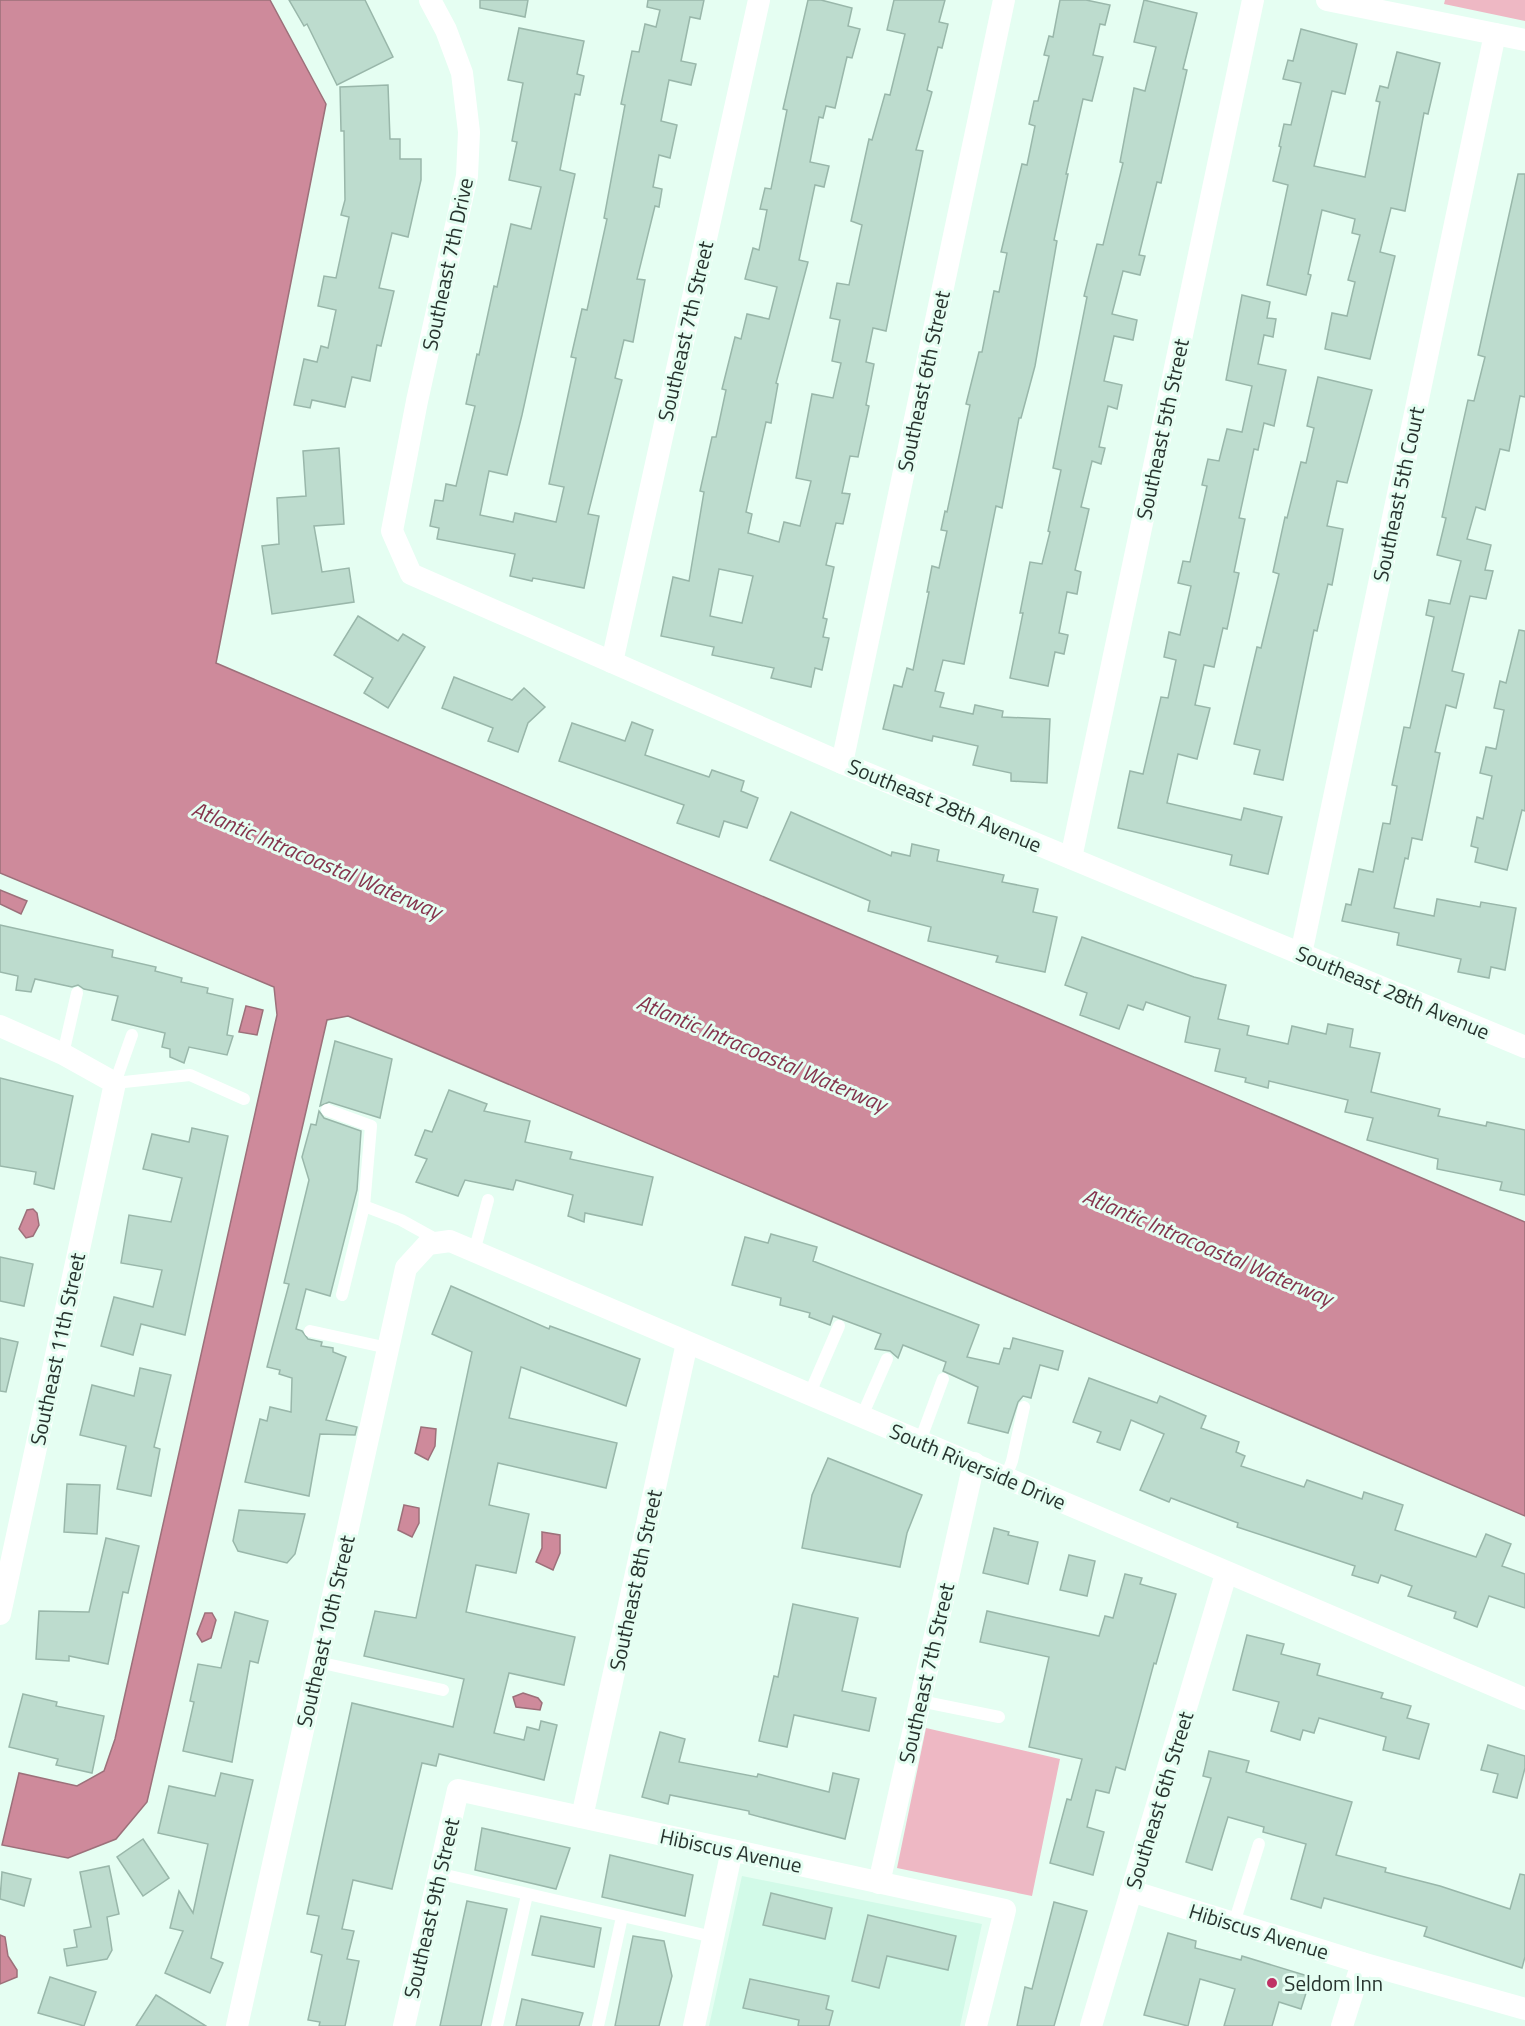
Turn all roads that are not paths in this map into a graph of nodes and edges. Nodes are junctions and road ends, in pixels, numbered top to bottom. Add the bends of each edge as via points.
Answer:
1 (430, 0) edge
2 (759, 0) edge
3 (1004, 0) edge
4 (1253, 0) edge
5 (1327, 0) edge
6 (1495, 34) junction
7 (1525, 40) edge
8 (392, 531) joint
9 (612, 662) junction
10 (842, 763) junction
11 (1071, 858) junction
12 (1301, 954) junction
13 (77, 993) dead end
14 (0, 1026) edge
15 (132, 1035) dead end
16 (1525, 1047) edge
17 (63, 1053) junction
18 (115, 1083) junction
19 (244, 1099) dead end
20 (327, 1110) dead end
21 (488, 1200) dead end
22 (364, 1206) junction
23 (434, 1243) junction
24 (474, 1252) junction
25 (342, 1295) dead end
26 (839, 1326) dead end
27 (310, 1331) dead end
28 (687, 1343) junction
29 (388, 1348) junction
30 (887, 1359) dead end
31 (943, 1379) dead end
32 (809, 1395) junction
33 (1024, 1407) dead end
34 (862, 1416) junction
35 (920, 1441) junction
36 (974, 1463) junction
37 (1006, 1477) junction
38 (1226, 1574) junction
39 (0, 1614) edge
40 (318, 1662) junction
41 (443, 1690) dead end
42 (1525, 1700) edge
43 (920, 1701) junction
44 (999, 1718) dead end
45 (458, 1790) joint
46 (582, 1817) junction
47 (1258, 1844) dead end
48 (732, 1851) junction
49 (438, 1874) junction
50 (879, 1883) junction
51 (1131, 1891) junction
52 (527, 1895) junction
53 (622, 1917) junction
54 (1234, 1923) junction
55 (713, 1937) junction
56 (1362, 1963) junction
57 (1525, 2010) edge
58 (237, 2026) edge
59 (404, 2026) edge
60 (496, 2026) edge
61 (598, 2026) edge
62 (693, 2026) edge
63 (976, 2026) edge
64 (1091, 2026) edge
65 (1342, 2026) edge

1 - 8 street, Southeast 7th Drive via 462,73 469,132 467,176
2 - 9 street, Southeast 7th Street
3 - 10 street, Southeast 6th Street
4 - 11 street, Southeast 5th Street
5 - 6 street
6 - 7 street
6 - 12 street, Southeast 5th Court
8 - 9 street, Southeast 28th Avenue via 411,574
9 - 10 street, Southeast 28th Avenue
10 - 11 street, Southeast 28th Avenue
11 - 12 street, Southeast 28th Avenue
12 - 16 street, Southeast 28th Avenue
13 - 17 lane
14 - 17 street
15 - 18 lane
17 - 18 street
18 - 19 lane via 190,1075
18 - 39 street, Southeast 11th Street
20 - 22 lane via 371,1126
21 - 24 lane
22 - 23 lane via 401,1220
22 - 25 lane
23 - 24 street, South Riverside Drive via 450,1241
23 - 29 street, Southeast 10th Street via 406,1268
24 - 28 street, South Riverside Drive
26 - 32 lane
27 - 29 lane
28 - 32 street, South Riverside Drive
28 - 46 street, Southeast 8th Street
29 - 40 street, Southeast 10th Street
30 - 34 lane
31 - 35 lane
32 - 34 street, South Riverside Drive
33 - 37 lane
34 - 35 street, South Riverside Drive
35 - 36 street, South Riverside Drive
36 - 37 street, South Riverside Drive
36 - 43 street, Southeast 7th Street
37 - 38 street, South Riverside Drive
38 - 42 street, South Riverside Drive
38 - 51 street, Southeast 6th Street
40 - 41 lane
40 - 58 street, Southeast 10th Street
43 - 44 lane
43 - 50 street, Southeast 7th Street
45 - 46 street, Hibiscus Avenue
45 - 49 street, Southeast 9th Street
46 - 48 street, Hibiscus Avenue
47 - 54 lane
48 - 50 street, Hibiscus Avenue
48 - 55 street
49 - 52 lane
49 - 59 street, Southeast 9th Street
50 - 63 street, Hibiscus Avenue via 1005,1910
51 - 54 street, Hibiscus Avenue
51 - 64 street, Southeast 6th Street
52 - 53 lane
52 - 60 lane
53 - 55 lane
53 - 61 lane
54 - 56 street, Hibiscus Avenue
55 - 62 street
56 - 57 street, Hibiscus Avenue
56 - 65 street

